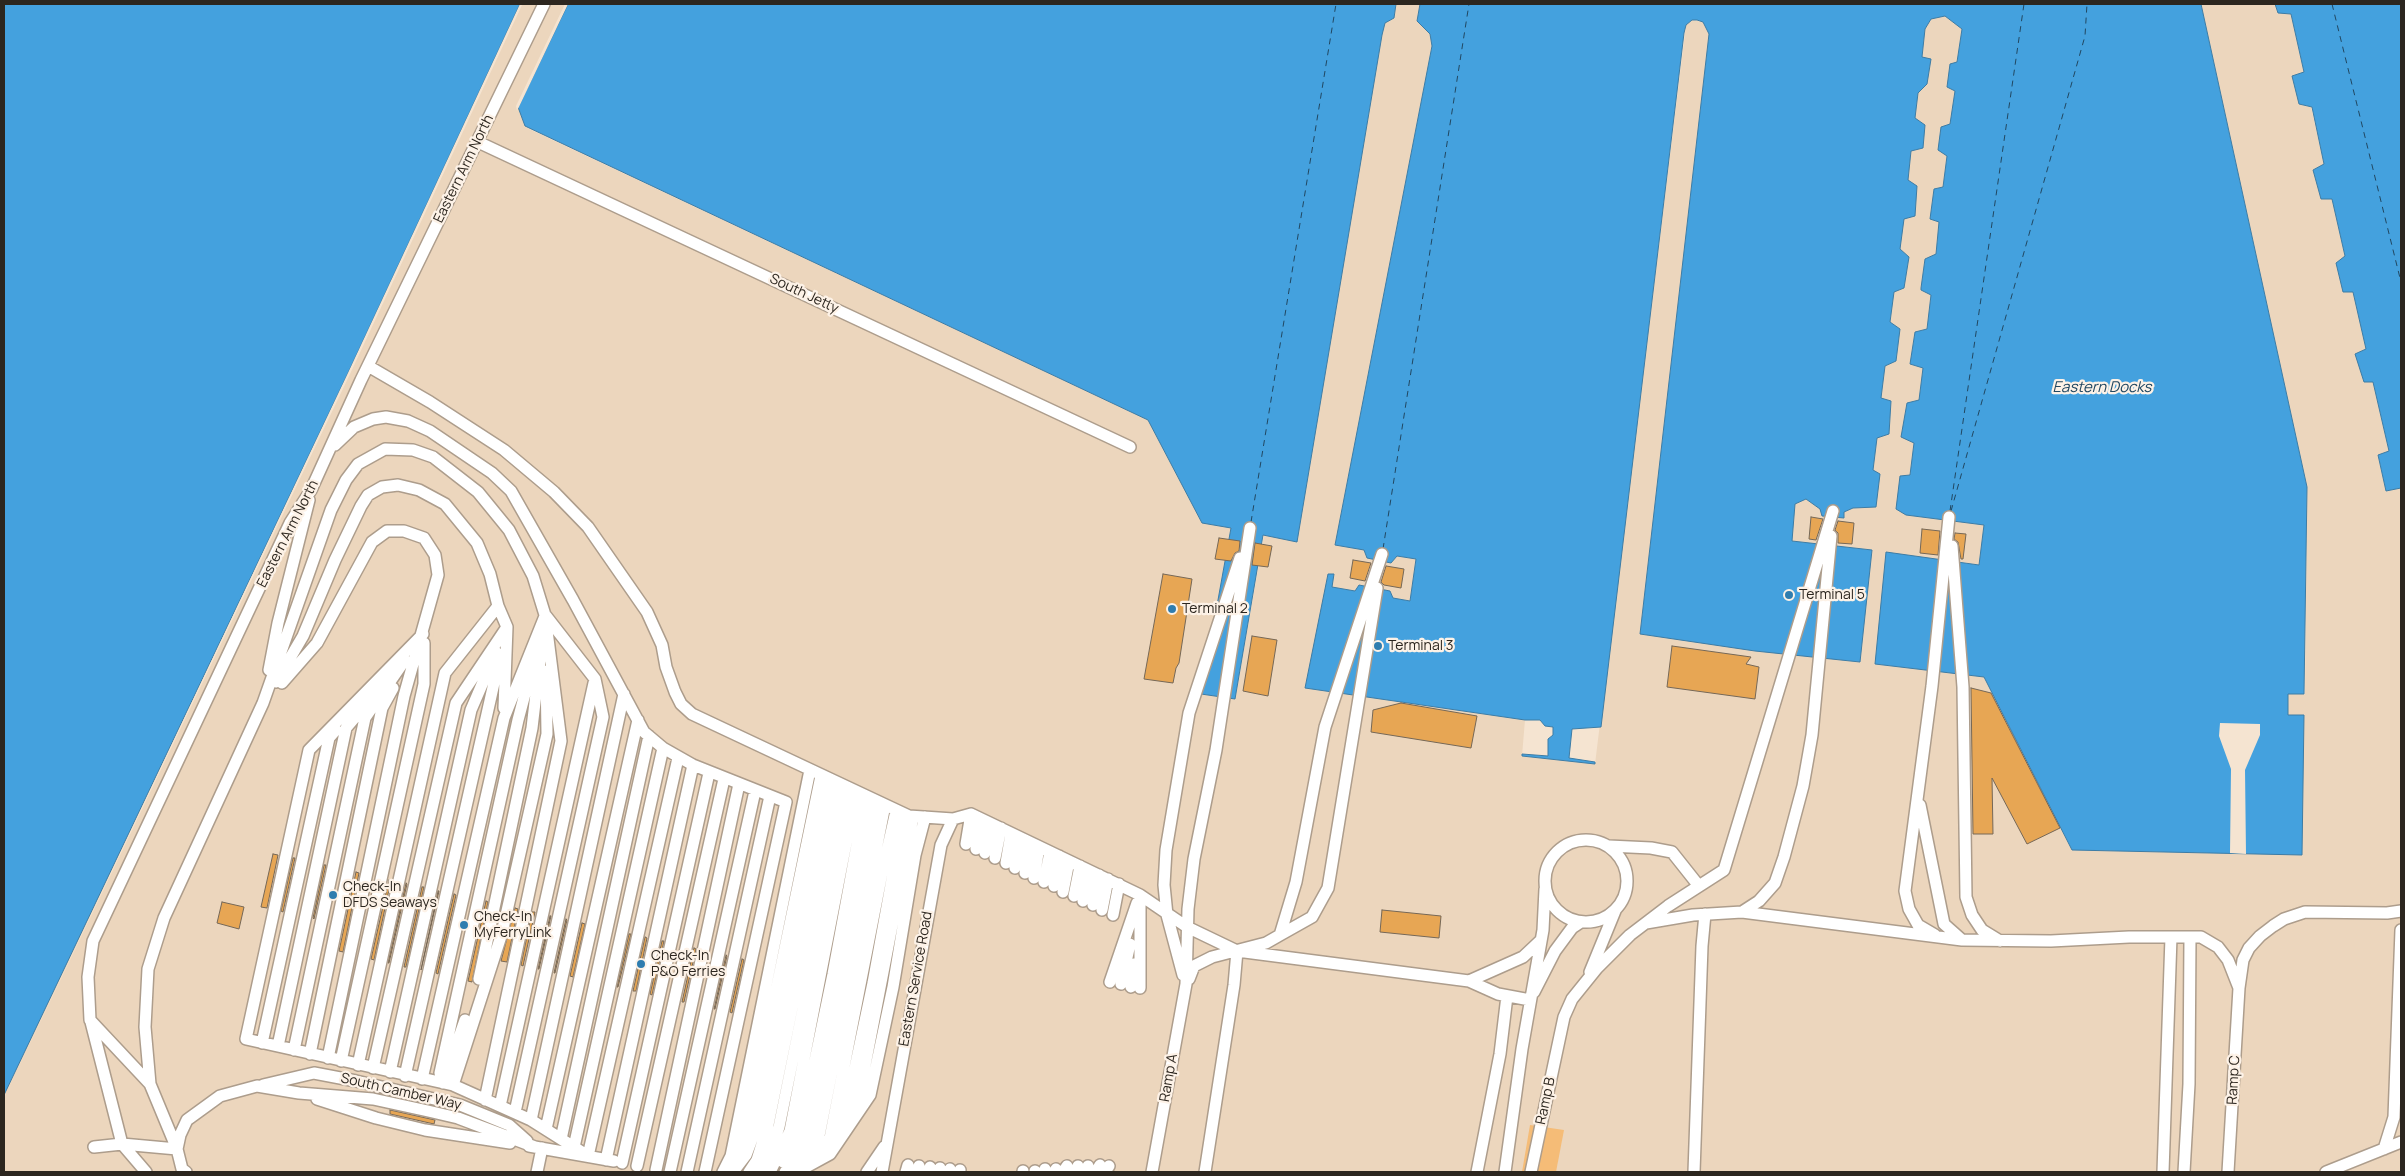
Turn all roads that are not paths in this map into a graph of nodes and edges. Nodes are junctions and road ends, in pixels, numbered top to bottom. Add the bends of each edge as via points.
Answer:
1 (544, 4) edge
2 (478, 142) junction
3 (368, 366) junction
4 (1130, 447) dead end
5 (332, 448) junction
6 (311, 490) junction
7 (498, 606) junction
8 (545, 615) junction
9 (507, 628) junction
10 (423, 634) junction
11 (595, 679) junction
12 (624, 694) junction
13 (263, 704) junction
14 (504, 718) junction
15 (638, 720) junction
16 (649, 736) junction
17 (663, 748) junction
18 (678, 758) junction
19 (693, 765) junction
20 (709, 773) junction
21 (724, 779) junction
22 (739, 784) junction
23 (847, 788) junction
24 (755, 791) junction
25 (770, 796) junction
26 (1918, 796) junction
27 (904, 814) junction
28 (925, 817) junction
29 (953, 818) junction
30 (986, 821) junction
31 (1609, 846) junction
32 (1040, 847) junction
33 (990, 856) junction
34 (1094, 873) junction
35 (1119, 884) junction
36 (1699, 886) junction
37 (1545, 889) junction
38 (1064, 892) junction
39 (1140, 895) junction
40 (1616, 911) junction
41 (2401, 911) edge
42 (1742, 912) junction
43 (1705, 914) junction
44 (1113, 915) dead end
45 (1168, 915) junction
46 (1581, 922) junction
47 (1644, 923) junction
48 (1187, 927) junction
49 (2401, 930) edge
50 (1280, 935) junction
51 (2171, 937) junction
52 (2190, 937) junction
53 (1941, 938) junction
54 (1541, 940) junction
55 (1962, 940) junction
56 (2001, 942) junction
57 (1236, 951) junction
58 (1587, 980) junction
59 (1469, 981) junction
60 (1186, 984) junction
61 (2239, 988) junction
62 (1508, 996) junction
63 (1530, 1000) junction
64 (90, 1020) junction
65 (262, 1043) junction
66 (278, 1046) junction
67 (294, 1050) junction
68 (310, 1054) junction
69 (328, 1058) junction
70 (341, 1061) junction
71 (358, 1065) junction
72 (373, 1068) junction
73 (390, 1072) junction
74 (404, 1076) junction
75 (422, 1079) junction
76 (150, 1084) junction
77 (444, 1084) junction
78 (257, 1086) junction
79 (299, 1093) junction
80 (485, 1100) junction
81 (500, 1106) junction
82 (515, 1112) junction
83 (855, 1119) junction
84 (531, 1120) junction
85 (546, 1129) junction
86 (561, 1139) junction
87 (840, 1140) junction
88 (887, 1142) junction
89 (2401, 1142) edge
90 (122, 1144) junction
91 (94, 1147) dead end
92 (574, 1147) junction
93 (539, 1148) junction
94 (2384, 1149) junction
95 (177, 1150) junction
96 (588, 1156) junction
97 (614, 1164) edge
98 (637, 1166) junction
99 (184, 1171) edge
100 (799, 1171) edge
101 (146, 1172) edge
102 (537, 1172) edge
103 (664, 1172) edge
104 (687, 1172) edge
105 (705, 1172) edge
106 (725, 1172) edge
107 (733, 1172) edge
108 (749, 1172) edge
109 (762, 1172) edge
110 (772, 1172) edge
111 (785, 1172) edge
112 (866, 1172) edge
113 (882, 1172) edge
114 (1152, 1172) edge
115 (1205, 1172) edge
116 (1477, 1172) edge
117 (1505, 1172) edge
118 (1531, 1172) edge
119 (1694, 1172) edge
120 (2162, 1172) edge
121 (2184, 1172) edge
122 (2228, 1172) edge
123 (2326, 1172) edge

1 - 2 lane, Eastern Arm North
2 - 3 lane, Eastern Arm North
2 - 4 lane, South Jetty
3 - 5 lane, Eastern Arm North
3 - 23 lane via 504,450 554,492 588,527 653,624 662,645 670,680 681,704 692,714
5 - 6 lane, Eastern Arm North
5 - 12 lane via 354,427 386,417 408,421 430,432 492,473 511,491
6 - 13 lane via 278,622
6 - 64 lane, Eastern Arm North via 290,523 93,941 88,977
7 - 9 lane
7 - 13 lane via 490,574 477,543 445,504 418,490 398,485 382,487 368,495 361,506 303,636
7 - 71 lane via 445,673
8 - 11 lane
8 - 13 lane via 533,576 509,530 478,492 433,457 413,450 385,449 358,464 346,480 332,510
8 - 14 lane
8 - 77 lane via 518,720
8 - 77 lane via 547,734 502,933
8 - 80 lane via 561,741
9 - 14 lane
9 - 72 lane via 456,702
9 - 73 lane via 471,710
9 - 74 lane
10 - 13 lane via 438,575 435,555 424,538 404,531 387,531 372,542 317,643
10 - 65 lane via 329,738
10 - 65 lane via 309,750 246,1039
10 - 66 lane via 346,728
10 - 67 lane via 365,718
10 - 68 lane via 382,708
10 - 69 lane via 404,696
10 - 70 lane via 424,684
11 - 81 lane
11 - 82 lane via 603,717
12 - 15 lane
12 - 84 lane
13 - 76 lane via 164,918 148,969 145,1027
14 - 75 lane
15 - 16 lane
15 - 85 lane
16 - 17 lane
16 - 86 lane
17 - 18 lane
17 - 92 lane
18 - 19 lane
18 - 96 lane
19 - 20 lane
19 - 97 lane
20 - 21 lane
20 - 97 lane
21 - 22 lane
21 - 98 lane
22 - 24 lane
22 - 103 lane
23 - 27 lane
23 - 100 lane via 819,1136
23 - 106 lane
23 - 107 lane via 758,1123 746,1155
23 - 108 lane via 768,1125 757,1160
23 - 109 lane via 779,1127
23 - 110 lane via 790,1131
23 - 111 lane via 810,1134 798,1158
24 - 25 lane
24 - 103 lane
25 - 104 lane
25 - 105 lane via 786,802
26 - 53 lane via 1905,891 1908,909 1918,925
26 - 55 lane via 1944,924
26 - 56 lane via 1949,517 1963,687 1966,897 1982,930
27 - 28 lane
27 - 83 lane via 905,849
27 - 87 lane
27 - 100 lane via 882,874 830,1138 818,1157
28 - 29 lane
28 - 83 lane via 870,1094
29 - 30 lane
29 - 88 lane, Eastern Service Road via 941,845
30 - 32 lane
30 - 33 lane
30 - 33 lane
31 - 36 lane via 1672,852
31 - 37 lane via 1596,840 1582,839 1563,847 1549,862
31 - 40 lane via 1621,859 1628,876 1628,888
32 - 33 lane
32 - 34 lane
32 - 38 lane
32 - 38 lane
34 - 35 lane
34 - 38 lane
34 - 38 lane
35 - 39 lane
35 - 44 lane
36 - 42 lane via 1724,870 1833,511 1812,735 1803,786 1775,883 1759,901
36 - 47 lane
37 - 46 lane via 1558,911
37 - 54 lane
39 - 39 lane via 1126,985
39 - 45 lane
40 - 46 lane via 1594,922
40 - 58 lane
41 - 61 lane, Ramp C via 2305,912 2284,919 2249,948 2243,960
42 - 43 lane
42 - 53 lane
43 - 47 lane
43 - 119 lane
45 - 48 lane
45 - 48 lane via 1164,884 1166,850 1189,713 1250,528 1216,750 1194,859
45 - 60 lane
46 - 63 lane via 1572,928 1555,951
47 - 58 lane
48 - 57 lane
48 - 60 lane
49 - 94 lane via 2394,1117
50 - 50 lane via 1296,882 1325,727 1382,554 1328,888 1312,917
50 - 57 lane via 1266,943
51 - 52 lane
51 - 56 lane
51 - 120 lane
52 - 61 lane via 2201,937 2218,947 2228,960
52 - 121 lane via 2189,1084
53 - 55 lane
54 - 59 lane via 1523,957
54 - 63 lane
55 - 56 lane
57 - 59 lane
57 - 60 lane via 1194,966
57 - 115 lane via 1234,985
58 - 118 lane, Ramp B via 1567,1008
59 - 62 lane
60 - 114 lane, Ramp A
61 - 122 lane, Ramp C
62 - 63 lane
62 - 116 lane
63 - 117 lane
64 - 76 lane
64 - 90 lane, Eastern Arm North
65 - 66 lane
66 - 67 lane
67 - 68 lane
68 - 69 lane
69 - 70 lane
70 - 71 lane
71 - 72 lane
72 - 73 lane
73 - 74 lane
74 - 75 lane
75 - 77 lane
76 - 95 lane
77 - 80 lane
78 - 79 lane, South Camber Way
78 - 93 lane, South Camber Way via 314,1073 356,1081 460,1104 509,1125
78 - 95 lane, South Camber Way via 220,1096 203,1107 187,1120
79 - 93 lane, South Camber Way via 425,1130
79 - 93 lane, South Camber Way via 373,1099 428,1110
80 - 81 lane
81 - 82 lane
82 - 84 lane
83 - 87 lane
84 - 85 lane
85 - 86 lane
86 - 92 lane
87 - 100 lane via 830,1154
88 - 112 lane, Eastern Service Road
88 - 113 lane, Eastern Service Road
89 - 94 lane
90 - 91 lane
90 - 95 lane
90 - 101 lane
92 - 96 lane
93 - 96 lane, South Camber Way
93 - 102 lane
94 - 123 lane
95 - 99 lane
96 - 97 lane, South Camber Way
97 - 98 lane, South Camber Way
98 - 103 lane, South Camber Way

